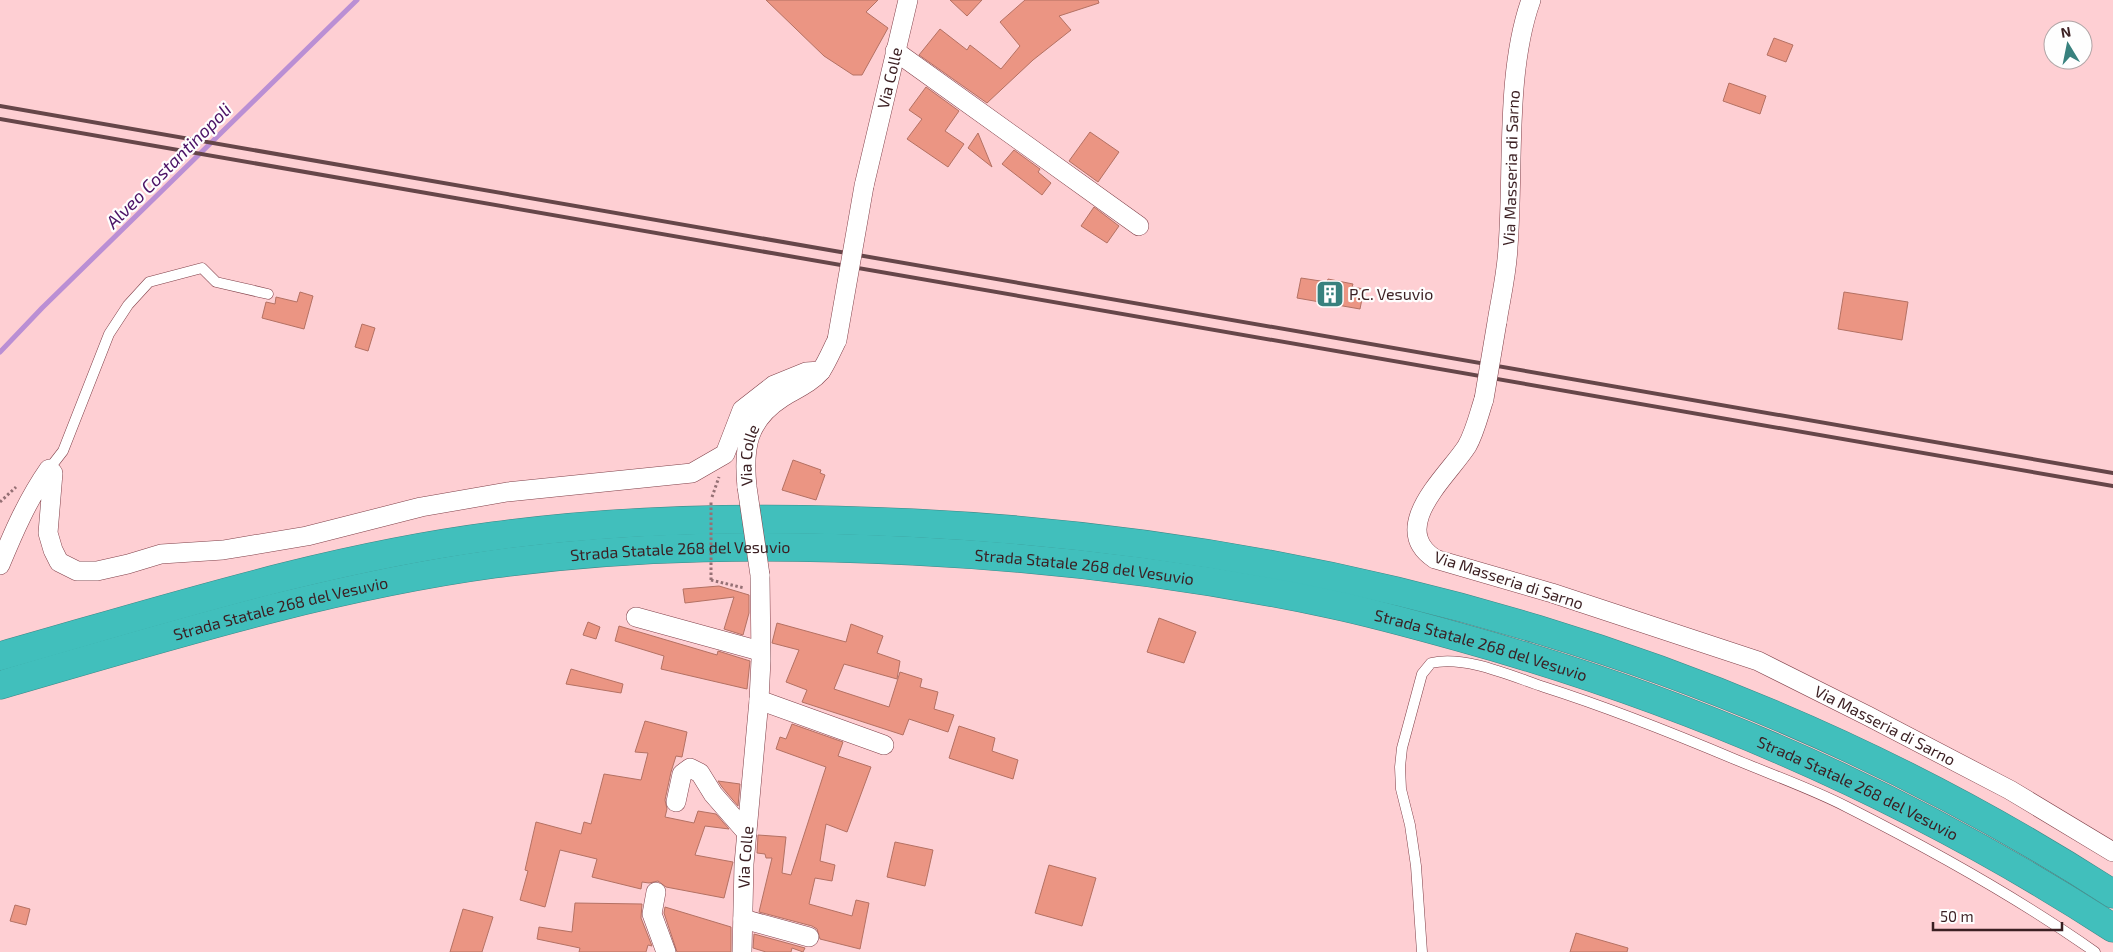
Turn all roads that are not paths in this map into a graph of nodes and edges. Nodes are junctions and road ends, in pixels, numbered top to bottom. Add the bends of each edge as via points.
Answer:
1 (908, 0) edge
2 (1531, 0) edge
3 (895, 52) junction
4 (1139, 226) dead end
5 (268, 294) dead end
6 (821, 371) junction
7 (49, 469) junction
8 (0, 565) edge
9 (636, 617) dead end
10 (760, 651) junction
11 (0, 656) edge
12 (36, 675) junction
13 (0, 685) edge
14 (0, 690) edge
15 (759, 700) junction
16 (884, 745) dead end
17 (676, 802) dead end
18 (747, 834) junction
19 (2113, 852) edge
20 (656, 892) dead end
21 (2113, 894) edge
22 (743, 919) junction
23 (2113, 928) edge
24 (809, 937) dead end
25 (666, 952) edge
26 (742, 952) edge
27 (1422, 952) edge
28 (2095, 952) edge

1 - 3 street, Via Colle
2 - 19 street, Via Masseria di Sarno, bridge via 1516,76 1508,247 1484,399 1468,444 1426,498 1421,510 1417,527 1425,552 1436,559 1552,593 1758,661 2010,790
3 - 4 street
3 - 6 street, Via Colle, bridge via 864,186 837,340
5 - 7 lane via 216,282 202,268 149,282 142,287 109,334 63,451
6 - 7 street via 806,372 774,385 742,410 725,454 692,473 507,492 421,507 307,536 223,550 162,554 96,571 77,571 59,562 53,550 48,533 54,473
6 - 10 street, Via Colle, bridge via 760,417 749,436 745,460 760,583
7 - 8 street via 16,526
9 - 10 street
10 - 15 street, Via Colle
11 - 21 highway, Strada Statale 268 del Vesuvio via 303,572 432,545 544,529 660,521 777,518 970,526 1075,535 1239,558 1334,576 1551,632 1682,678 1819,735 1983,817
12 - 13 highway, Strada Statale 268 del Vesuvio
12 - 14 highway
12 - 23 highway, Strada Statale 268 del Vesuvio via 235,618 363,588 439,573 555,557 699,546 966,554 1076,564 1213,582 1330,604 1541,659 1666,703 1804,759 1883,796 1974,843
15 - 16 street
15 - 18 street, Via Colle
17 - 18 street via 682,774 690,768 700,773 713,794
18 - 22 street, Via Colle
20 - 25 street via 652,914
22 - 24 street
22 - 26 street, Via Colle
27 - 28 lane via 1416,866 1401,789 1400,767 1422,674 1431,663 1442,660 1496,672 1585,700 1846,806 1994,887

